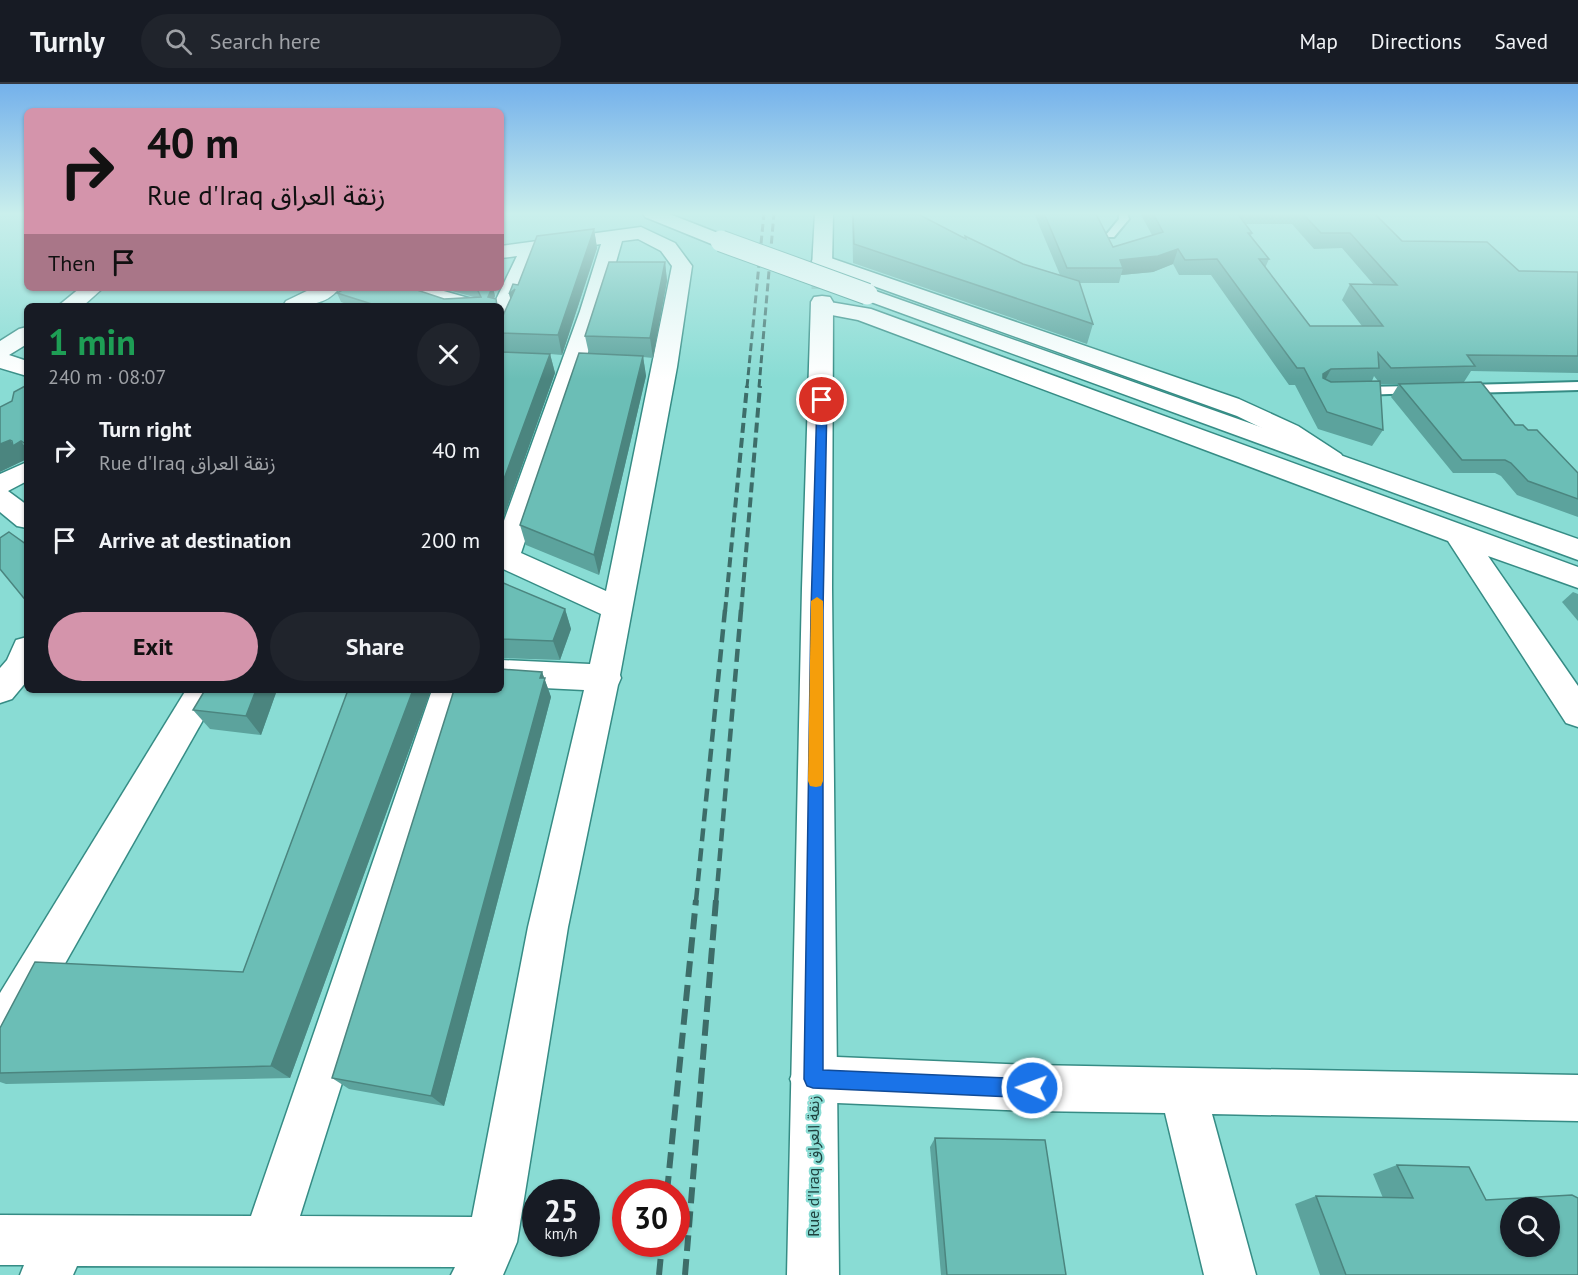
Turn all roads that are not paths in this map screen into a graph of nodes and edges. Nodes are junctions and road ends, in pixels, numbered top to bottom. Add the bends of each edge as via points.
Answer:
1 (521, 269) edge
2 (599, 269) edge
3 (681, 269) edge
4 (796, 269) edge
5 (823, 269) tunnel mouth
6 (823, 284) junction
7 (89, 291) edge
8 (323, 291) edge
9 (421, 291) edge
10 (73, 303) edge
11 (300, 303) edge
12 (461, 303) edge
13 (504, 305) edge
14 (24, 336) edge
15 (0, 351) edge
16 (0, 360) edge
17 (24, 368) edge
18 (1578, 386) edge
19 (1450, 389) edge
20 (1427, 390) edge
21 (1346, 392) edge
22 (1332, 460) junction
23 (24, 472) edge
24 (0, 485) edge
25 (0, 498) edge
26 (24, 517) edge
27 (1458, 534) junction
28 (1578, 549) edge
29 (504, 554) edge
30 (504, 557) edge
31 (1578, 578) edge
32 (618, 609) junction
33 (24, 658) edge
34 (504, 673) edge
35 (604, 678) junction
36 (0, 690) edge
37 (201, 693) edge
38 (448, 693) edge
39 (1578, 713) edge
40 (0, 1034) edge
41 (813, 1079) junction
42 (1183, 1091) junction
43 (1578, 1098) edge
44 (0, 1240) edge
45 (267, 1242) junction
46 (55, 1257) edge
47 (484, 1258) edge
48 (813, 1275) edge
49 (1230, 1275) edge

1 - 13 street
2 - 29 street via 573,364
3 - 32 street via 654,367
4 - 22 street, bridge
5 - 6 street, Rue d'Iraq زنقة العراق
6 - 22 street via 1272,420
6 - 27 street via 863,314
6 - 41 street, Rue d'Iraq زنقة العراق
7 - 10 street
8 - 11 street
9 - 12 street
14 - 15 street
16 - 17 street
18 - 19 lane
20 - 21 lane
22 - 28 street
23 - 24 street
25 - 26 street
27 - 31 street
27 - 39 street
30 - 32 street
32 - 35 street
33 - 36 street
34 - 35 street
35 - 47 street via 548,927
37 - 40 street
38 - 45 street
41 - 42 street
41 - 48 street, Rue d'Iraq زنقة العراق
42 - 43 street
42 - 49 street
44 - 46 street
45 - 46 street
45 - 47 street

